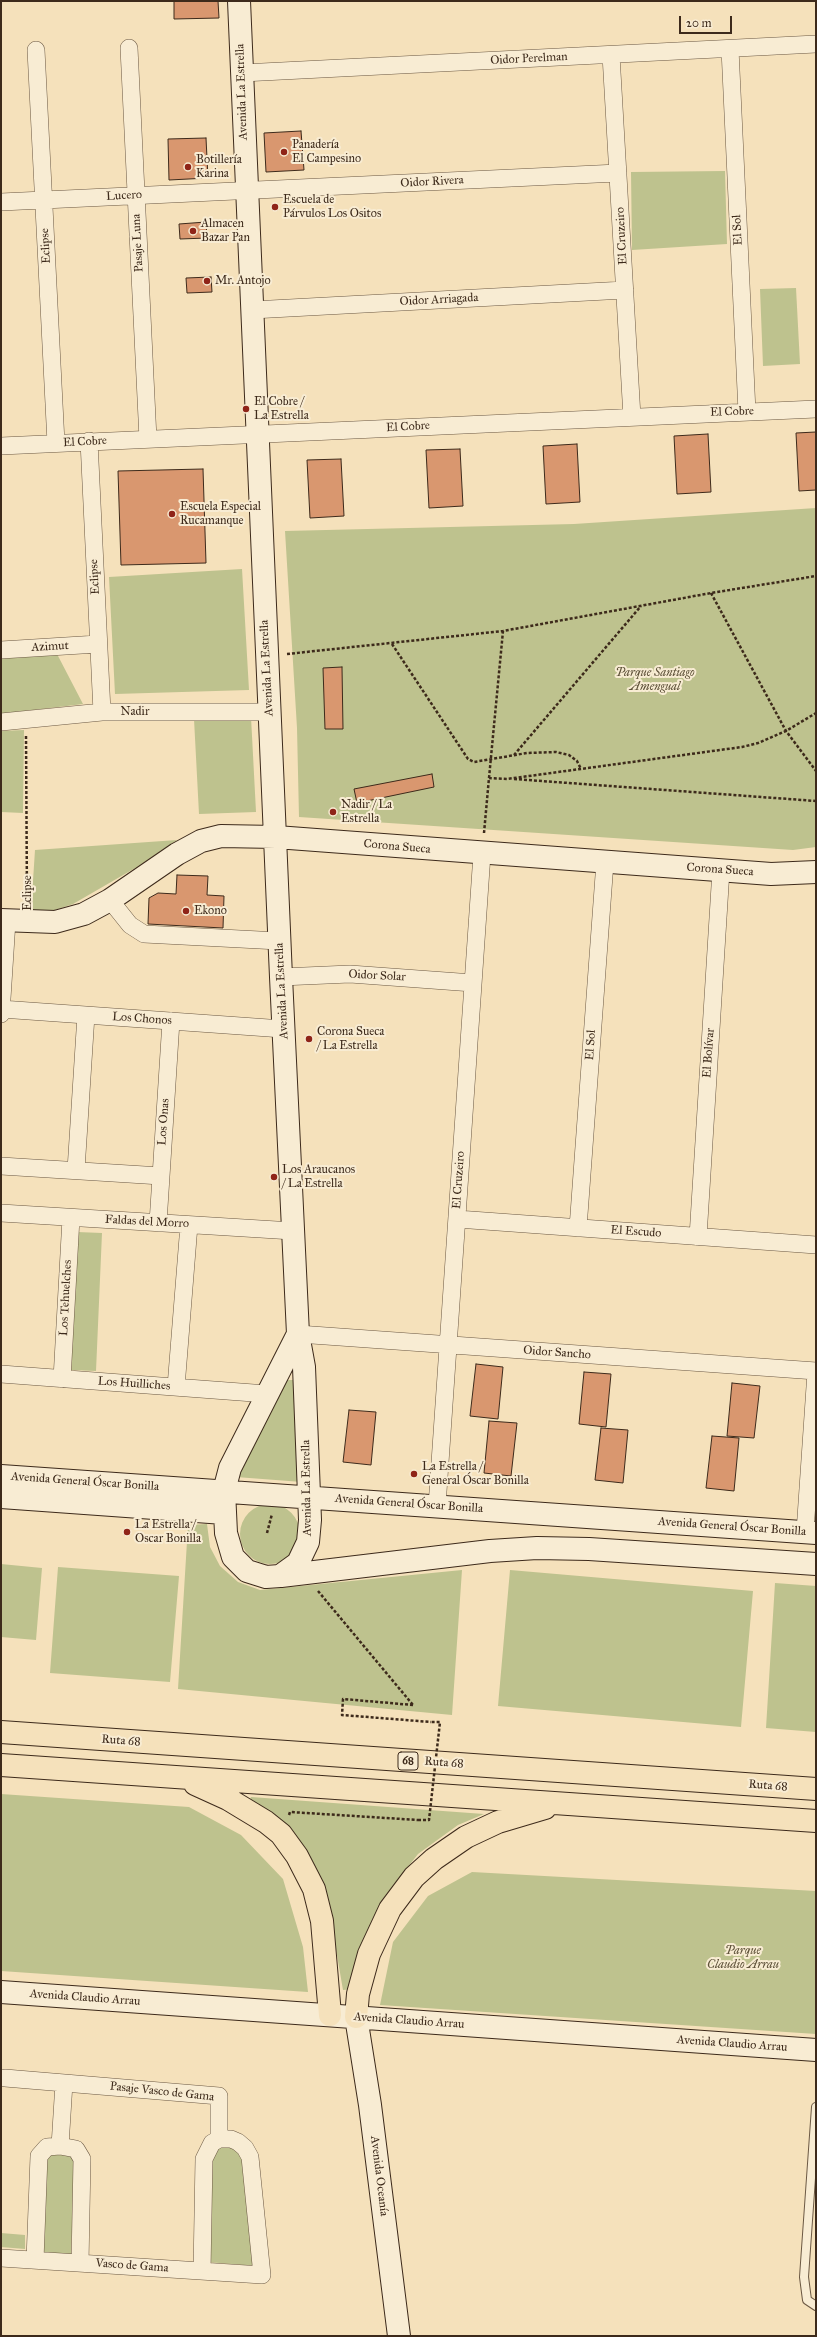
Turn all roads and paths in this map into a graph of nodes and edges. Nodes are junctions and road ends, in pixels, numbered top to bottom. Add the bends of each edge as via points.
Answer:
1 (239, 1) edge
2 (816, 44) edge
3 (128, 48) dead end
4 (730, 49) junction
5 (36, 50) dead end
6 (611, 55) junction
7 (242, 73) junction
8 (618, 173) junction
9 (246, 191) junction
10 (136, 196) junction
11 (44, 200) junction
12 (1, 202) edge
13 (625, 290) junction
14 (252, 310) junction
15 (816, 409) edge
16 (747, 412) junction
17 (632, 417) junction
18 (258, 433) junction
19 (148, 439) junction
20 (89, 442) junction
21 (56, 443) junction
22 (1, 446) edge
23 (816, 576) edge
24 (711, 593) junction
25 (642, 606) junction
26 (503, 631) junction
27 (98, 644) junction
28 (392, 644) junction
29 (1, 650) edge
30 (266, 656) junction
31 (102, 712) junction
32 (270, 712) junction
33 (816, 712) edge
34 (26, 720) junction
35 (1, 722) edge
36 (786, 730) junction
37 (514, 755) junction
38 (491, 758) junction
39 (581, 769) junction
40 (816, 771) edge
41 (489, 778) junction
42 (507, 779) junction
43 (816, 801) edge
44 (276, 837) junction
45 (482, 854) junction
46 (605, 862) junction
47 (721, 870) junction
48 (816, 872) edge
49 (110, 900) junction
50 (12, 921) edge
51 (279, 941) junction
52 (281, 977) junction
53 (473, 983) junction
54 (1, 1009) edge
55 (1, 1014) edge
56 (86, 1015) junction
57 (171, 1021) junction
58 (283, 1029) junction
59 (1, 1166) edge
60 (76, 1170) junction
61 (161, 1176) junction
62 (1, 1213) edge
63 (71, 1218) junction
64 (456, 1219) junction
65 (158, 1223) junction
66 (189, 1225) junction
67 (578, 1228) junction
68 (293, 1231) junction
69 (698, 1237) junction
70 (816, 1245) edge
71 (298, 1334) junction
72 (448, 1345) junction
73 (816, 1372) edge
74 (1, 1374) edge
75 (62, 1379) junction
76 (176, 1387) junction
77 (267, 1394) junction
78 (1, 1476) edge
79 (224, 1491) junction
80 (1, 1497) edge
81 (309, 1497) junction
82 (437, 1506) junction
83 (224, 1513) junction
84 (811, 1532) edge
85 (816, 1564) edge
86 (320, 1570) junction
87 (280, 1576) junction
88 (1, 1732) edge
89 (1, 1765) edge
90 (177, 1777) junction
91 (816, 1789) edge
92 (569, 1803) junction
93 (290, 1812) dead end
94 (816, 1821) edge
95 (325, 1945) junction
96 (1, 1992) edge
97 (330, 2015) junction
98 (356, 2017) junction
99 (816, 2050) edge
100 (5, 2078) dead end
101 (64, 2083) junction
102 (816, 2107) edge
103 (220, 2139) junction
104 (60, 2146) junction
105 (814, 2170) edge
106 (1, 2258) edge
107 (35, 2260) junction
108 (80, 2263) junction
109 (202, 2271) junction
110 (816, 2306) edge
111 (399, 2336) edge

1 - 7 main road, Avenida La Estrella
2 - 4 street, Oidor Perelman
3 - 10 street, Pasaje Luna
4 - 6 street, Oidor Perelman
4 - 16 street, El Sol
5 - 11 street, Eclipse
6 - 7 street, Oidor Perelman
6 - 8 street, El Cruzeiro
7 - 9 main road, Avenida La Estrella
8 - 9 street, Oidor Rivera
8 - 13 street, El Cruzeiro
9 - 10 street, Lucero
9 - 14 main road, Avenida La Estrella
10 - 11 street, Lucero
10 - 19 street, Pasaje Luna
11 - 12 street, Lucero
11 - 21 street, Eclipse
13 - 14 street, Oidor Arriagada
13 - 17 street, El Cruzeiro
14 - 18 main road, Avenida La Estrella
15 - 16 street, El Cobre
16 - 17 street, El Cobre
17 - 18 street, El Cobre
18 - 19 street, El Cobre
18 - 30 main road, Avenida La Estrella
19 - 20 street, El Cobre
20 - 21 street, El Cobre
20 - 27 street, Eclipse
21 - 22 street, El Cobre
23 - 24 path
24 - 25 path
24 - 36 path
25 - 26 path
25 - 37 path
26 - 28 path
26 - 38 path
27 - 29 street, Azimut
27 - 31 street, Eclipse
28 - 30 path
28 - 38 path via 468,759 474,762
30 - 32 main road, Avenida La Estrella
31 - 32 street, Nadir
31 - 34 street, Nadir
32 - 44 main road, Avenida La Estrella
33 - 36 path
34 - 35 street, Nadir
34 - 50 path, Eclipse
36 - 39 path via 758,743 742,747
36 - 40 path
37 - 38 path
37 - 39 path via 556,752 570,755
38 - 41 path
39 - 42 path
41 - 42 path
41 - 45 path
42 - 43 path
44 - 45 main road, Corona Sueca
44 - 49 main road, Corona Sueca via 230,836 201,841 177,854
44 - 51 main road, Avenida La Estrella
45 - 46 main road, Corona Sueca
45 - 53 street, El Cruzeiro
46 - 47 main road, Corona Sueca
46 - 67 street, El Sol
47 - 48 main road, Corona Sueca via 771,874
47 - 69 street, El Bolívar
49 - 50 main road, Corona Sueca via 98,908 69,919 55,922
49 - 51 street via 130,925 144,934
50 - 54 street, Eclipse
51 - 52 main road, Avenida La Estrella
52 - 53 street, Oidor Solar via 357,974
52 - 58 main road, Avenida La Estrella
53 - 64 street, El Cruzeiro
54 - 55 street, Eclipse
54 - 56 street, Los Chonos
56 - 57 street, Los Chonos
56 - 60 street
57 - 58 street, Los Chonos
57 - 61 street, Los Onas
58 - 68 main road, Avenida La Estrella
59 - 60 street
60 - 61 street
61 - 65 street, Los Onas
62 - 63 street, Faldas del Morro
63 - 65 street, Faldas del Morro
63 - 75 street, Los Tehuelches
64 - 67 street, El Escudo
64 - 72 street, El Cruzeiro
65 - 66 street, Faldas del Morro
66 - 68 street, Faldas del Morro
66 - 76 street
67 - 69 street, El Escudo
68 - 71 main road, Avenida La Estrella
69 - 70 street, El Escudo
71 - 72 street, Oidor Sancho
71 - 77 main road
71 - 81 main road, Avenida La Estrella via 304,1367
72 - 73 street, Oidor Sancho
72 - 82 street, El Cruzeiro
73 - 84 street
74 - 75 street, Los Huilliches
75 - 76 street, Los Huilliches
76 - 77 street, Los Huilliches
77 - 79 main road via 230,1468
78 - 79 main road, Avenida General Óscar Bonilla
79 - 81 main road, Avenida General Óscar Bonilla
79 - 83 main road
80 - 83 main road, Avenida General Óscar Bonilla
81 - 82 main road, Avenida General Óscar Bonilla
81 - 87 main road, Avenida La Estrella via 310,1520 305,1550 298,1563
82 - 84 main road, Avenida General Óscar Bonilla
83 - 87 main road via 230,1550 241,1566 260,1576
85 - 86 main road via 563,1548 490,1551
86 - 87 main road
86 - 93 path, bridge via 318,1592 413,1705 343,1699 342,1715 440,1722 429,1820
88 - 91 highway, Ruta 68 / 68
89 - 90 highway
90 - 92 highway
90 - 95 highway via 228,1799 281,1834 297,1856 314,1889
92 - 94 highway
92 - 98 highway via 517,1816 480,1830 445,1850 414,1877 390,1909 369,1954 358,1994
95 - 97 highway
95 - 98 highway via 337,1983
96 - 97 main road, Avenida Claudio Arrau
97 - 98 main road, Avenida Claudio Arrau
98 - 99 main road, Avenida Claudio Arrau
98 - 111 main road, Avenida Oceanía via 370,2105
100 - 101 street, Pasaje Vasco de Gama
101 - 103 street, Pasaje Vasco de Gama via 219,2096
101 - 104 street
102 - 105 lane
103 - 109 street via 208,2148 202,2172
103 - 109 street, Vasco de Gama via 238,2142 250,2157 262,2275
104 - 107 street via 47,2147 39,2156
104 - 108 street via 76,2149 82,2159
105 - 110 lane via 804,2277 807,2300
106 - 107 street, Vasco de Gama
107 - 108 street, Vasco de Gama
108 - 109 street, Vasco de Gama

